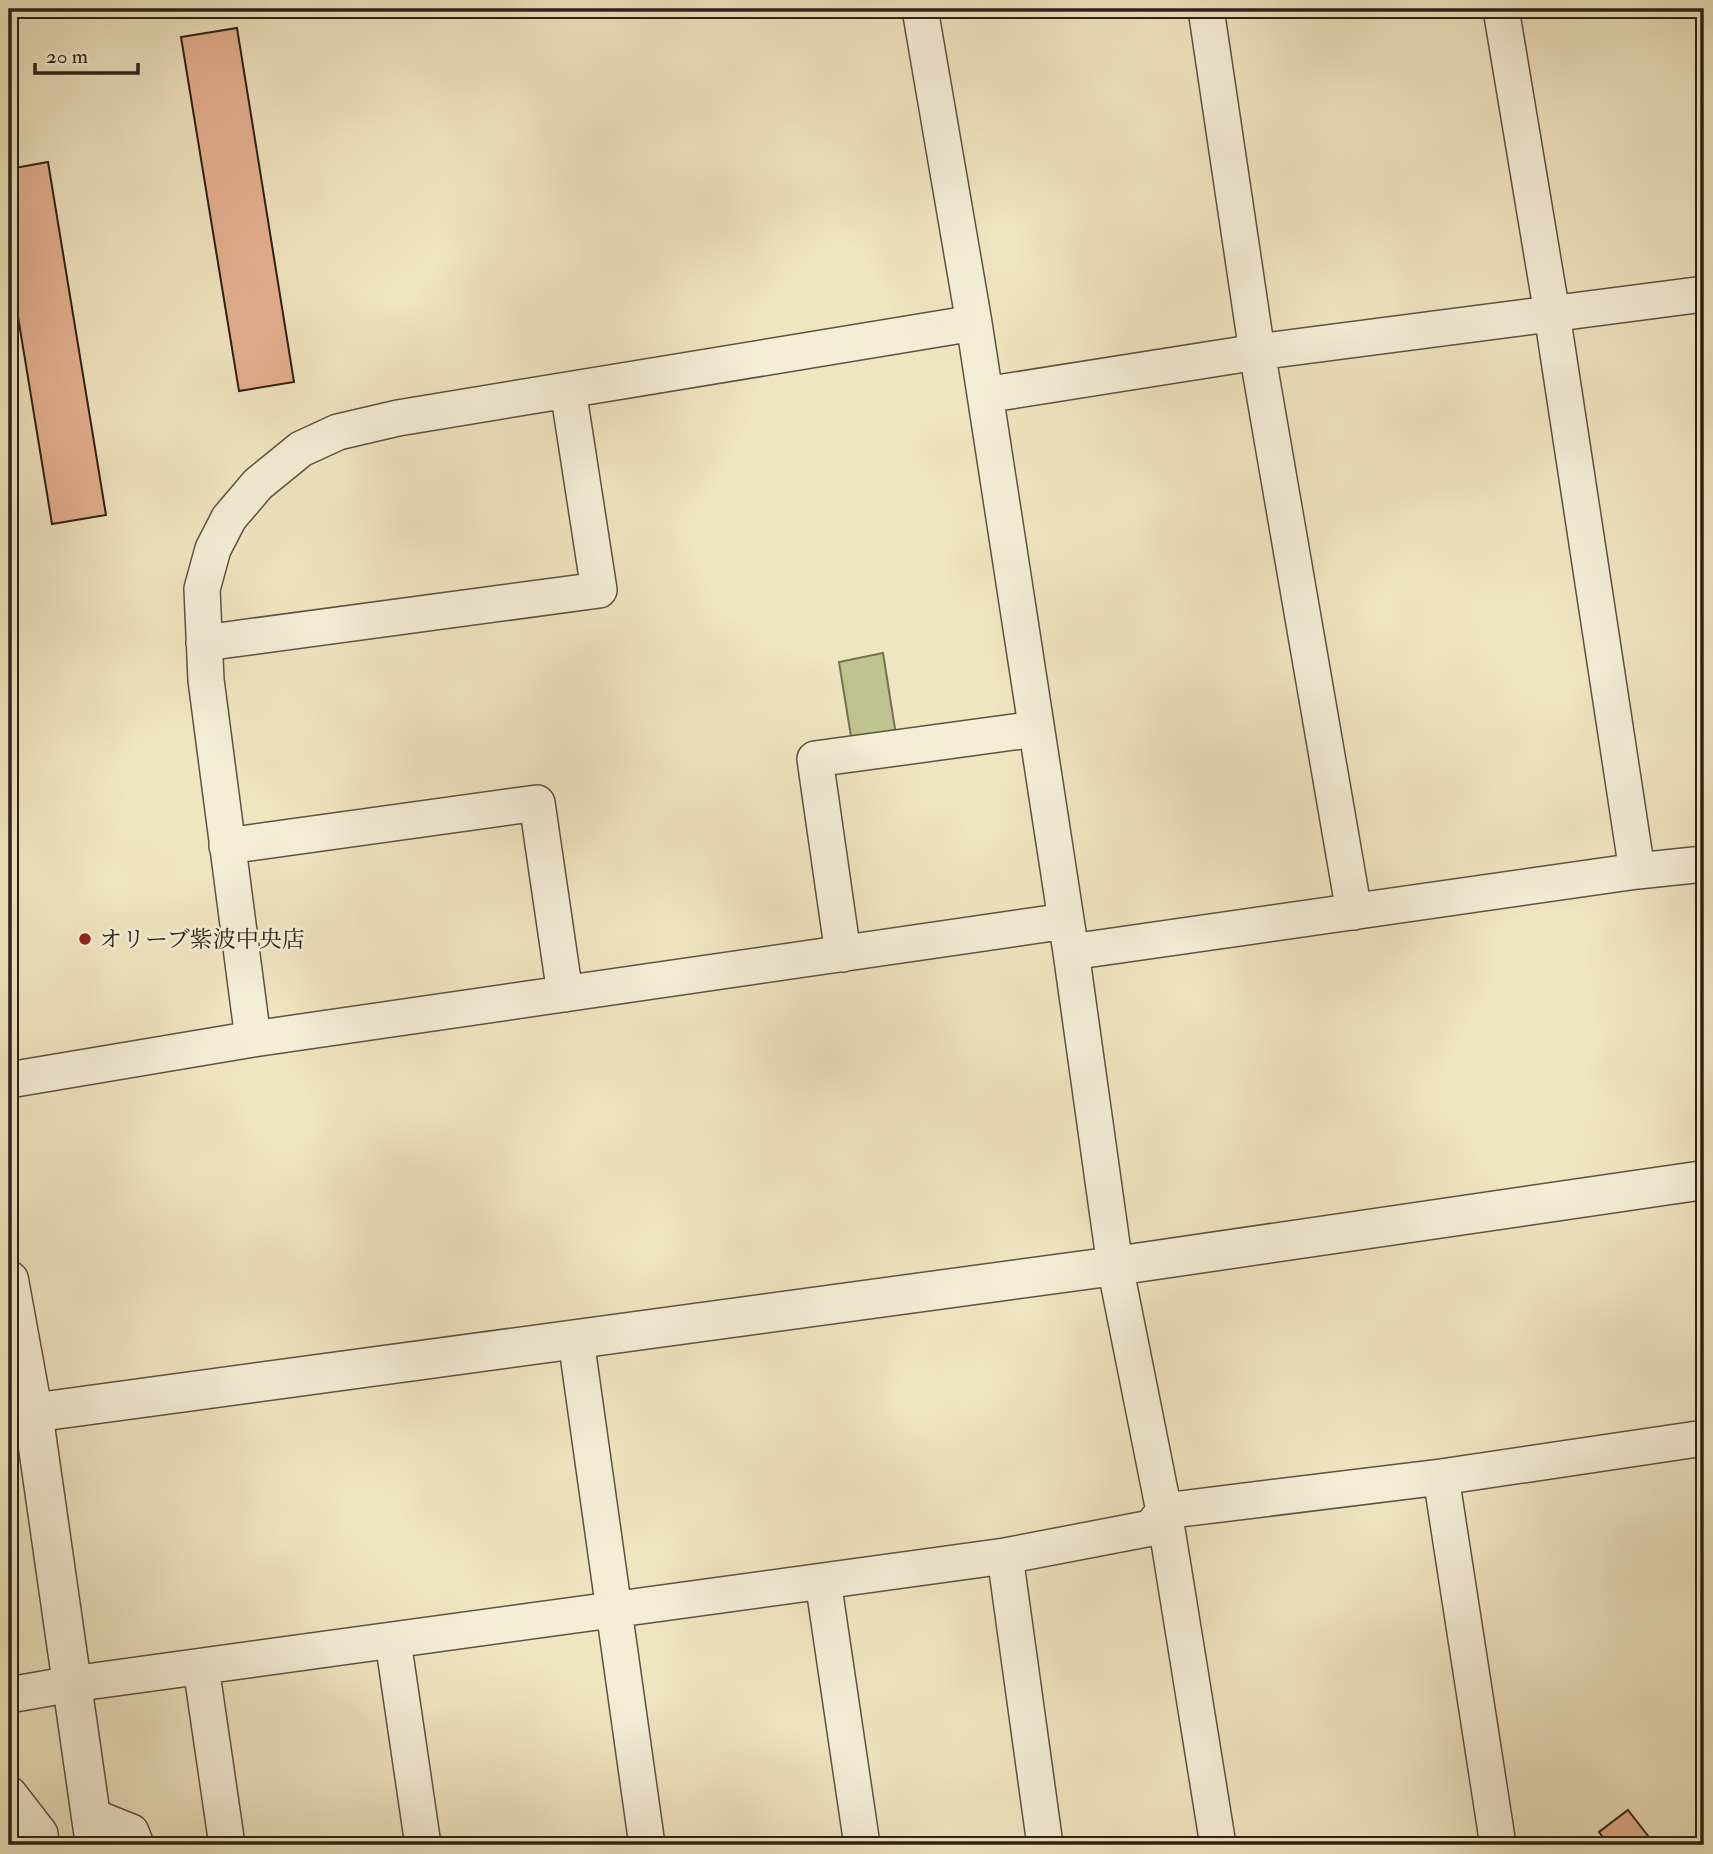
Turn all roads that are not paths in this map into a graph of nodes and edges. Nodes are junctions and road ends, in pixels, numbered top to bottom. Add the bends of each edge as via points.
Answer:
1 (920, 9) edge
2 (1206, 9) edge
3 (1501, 9) edge
4 (1704, 294) edge
5 (1552, 314) junction
6 (974, 323) junction
7 (1256, 352) junction
8 (568, 390) junction
9 (985, 395) junction
10 (204, 643) junction
11 (1036, 729) junction
12 (227, 846) junction
13 (1704, 864) edge
14 (1637, 871) junction
15 (1354, 912) junction
16 (1069, 937) junction
17 (843, 954) junction
18 (565, 994) junction
19 (253, 1040) junction
20 (9, 1080) edge
21 (1704, 1180) edge
22 (1115, 1266) junction
23 (9, 1280) edge
24 (576, 1340) junction
25 (21, 1414) edge
26 (1704, 1438) edge
27 (1441, 1477) junction
28 (1164, 1511) junction
29 (1005, 1556) junction
30 (823, 1581) junction
31 (614, 1609) junction
32 (393, 1642) junction
33 (201, 1667) junction
34 (72, 1684) junction
35 (9, 1695) edge
36 (9, 1794) edge
37 (93, 1831) edge
38 (41, 1845) edge
39 (136, 1845) edge
40 (227, 1845) edge
41 (423, 1845) edge
42 (647, 1845) edge
43 (862, 1845) edge
44 (1045, 1845) edge
45 (1218, 1845) edge
46 (1499, 1845) edge

1 - 6 street
2 - 7 street
3 - 5 street
4 - 5 street
5 - 7 street
5 - 14 street
6 - 8 street
6 - 9 street
7 - 9 street
7 - 15 street
8 - 10 street via 374,424 338,432 301,449 258,484 229,518 213,548 202,589
8 - 10 street via 598,590
9 - 11 street
10 - 12 street
11 - 16 street
11 - 17 street via 815,759
12 - 18 street via 537,803
12 - 19 street
13 - 14 street
14 - 15 street
15 - 16 street
16 - 17 street
16 - 22 street
17 - 18 street
18 - 19 street
19 - 20 street
21 - 22 street
22 - 24 street
22 - 28 street
23 - 25 street
24 - 25 street
24 - 31 street
25 - 34 street
26 - 27 street
27 - 28 street
27 - 46 street
28 - 29 street via 1151,1528
28 - 45 street
29 - 30 street
29 - 44 street
30 - 31 street
30 - 43 street
31 - 32 street
31 - 42 street
32 - 33 street
32 - 41 street
33 - 34 street
33 - 40 street
34 - 35 street
34 - 37 street
36 - 38 street via 40,1834
37 - 39 street via 131,1832

